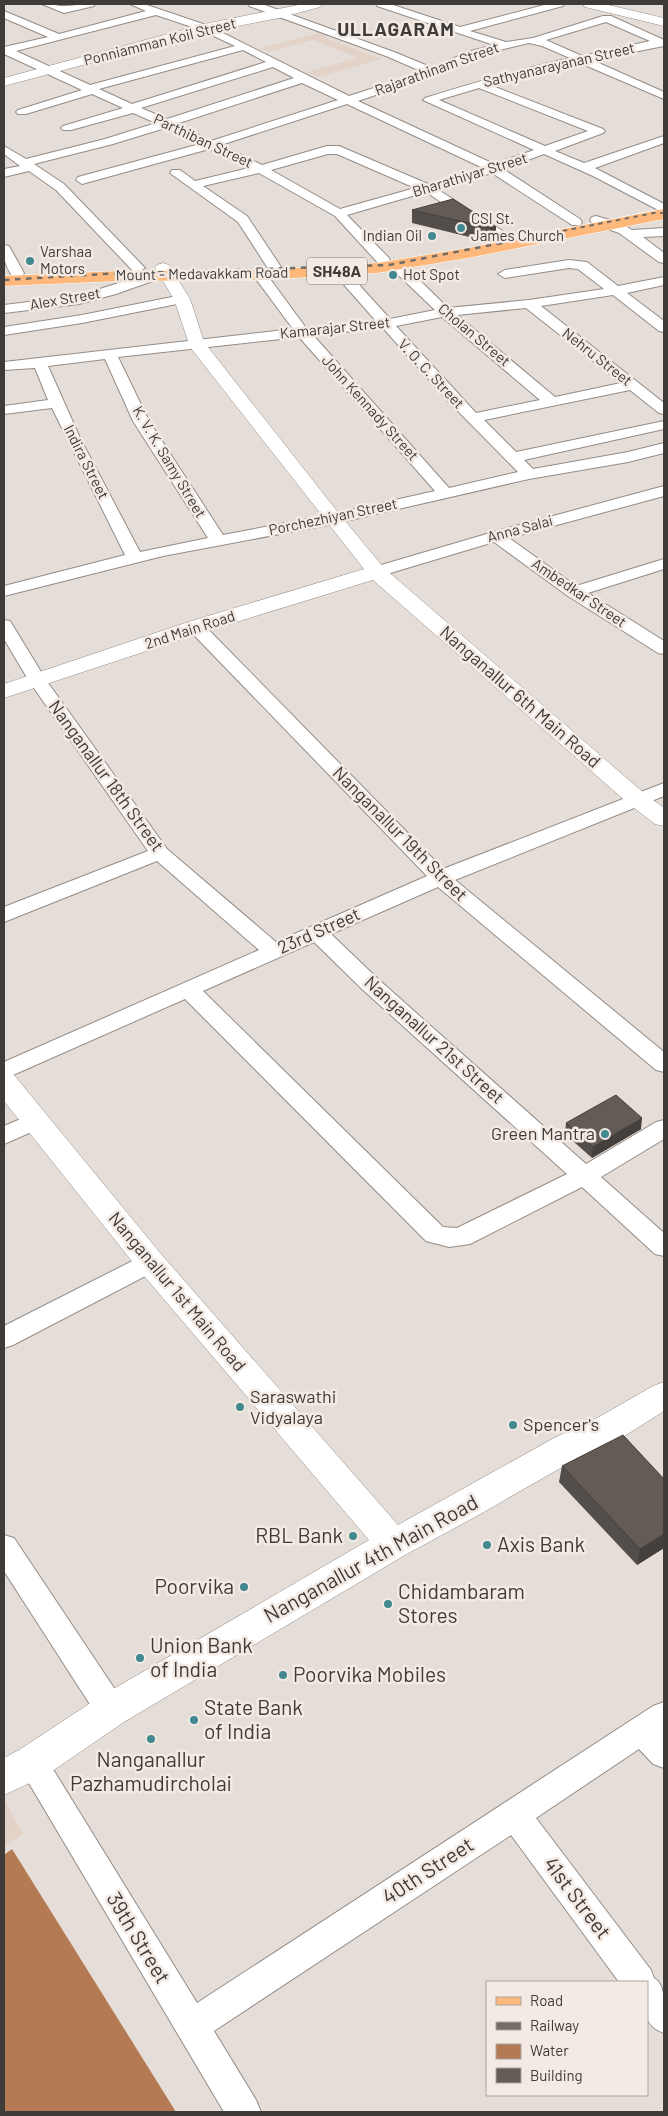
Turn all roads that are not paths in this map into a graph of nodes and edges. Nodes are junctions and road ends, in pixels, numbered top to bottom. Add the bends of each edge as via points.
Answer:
1 (90, 4) edge
2 (135, 4) edge
3 (253, 4) edge
4 (316, 4) edge
5 (381, 4) edge
6 (559, 4) edge
7 (589, 4) edge
8 (44, 12) edge
9 (155, 12) junction
10 (4, 14) edge
11 (279, 14) junction
12 (21, 21) junction
13 (664, 22) edge
14 (205, 28) junction
15 (460, 30) junction
16 (58, 37) junction
17 (536, 40) junction
18 (663, 43) edge
19 (503, 45) junction
20 (244, 47) junction
21 (5, 51) edge
22 (580, 58) junction
23 (274, 63) junction
24 (48, 71) junction
25 (432, 72) junction
26 (303, 79) junction
27 (4, 82) edge
28 (478, 84) junction
29 (89, 90) junction
30 (664, 96) edge
31 (349, 100) junction
32 (132, 108) junction
33 (22, 112) dead end
34 (165, 123) junction
35 (66, 128) dead end
36 (664, 139) edge
37 (210, 144) junction
38 (4, 149) edge
39 (549, 150) junction
40 (28, 165) junction
41 (585, 167) junction
42 (493, 168) junction
43 (261, 169) junction
44 (4, 173) edge
45 (176, 173) dead end
46 (82, 180) dead end
47 (193, 184) junction
48 (429, 189) junction
49 (664, 209) edge
50 (339, 213) junction
51 (664, 214) edge
52 (604, 221) junction
53 (576, 222) junction
54 (664, 232) edge
55 (631, 234) junction
56 (504, 238) junction
57 (4, 249) edge
58 (664, 259) edge
59 (390, 263) junction
60 (274, 267) junction
61 (138, 268) junction
62 (338, 270) junction
63 (161, 273) junction
64 (260, 274) junction
65 (504, 274) dead end
66 (8, 276) edge
67 (664, 282) edge
68 (615, 291) junction
69 (182, 299) junction
70 (529, 304) junction
71 (4, 309) edge
72 (445, 312) junction
73 (385, 324) junction
74 (664, 328) edge
75 (4, 331) edge
76 (302, 332) junction
77 (196, 343) junction
78 (110, 355) junction
79 (40, 363) junction
80 (4, 366) edge
81 (633, 385) junction
82 (552, 402) junction
83 (57, 403) junction
84 (4, 410) edge
85 (664, 410) edge
86 (473, 418) junction
87 (664, 425) edge
88 (664, 448) edge
89 (512, 458) junction
90 (529, 474) junction
91 (664, 491) edge
92 (445, 493) junction
93 (333, 519) junction
94 (496, 536) junction
95 (218, 540) junction
96 (135, 558) junction
97 (664, 564) edge
98 (377, 572) junction
99 (4, 591) edge
100 (574, 592) junction
101 (4, 625) edge
102 (196, 627) junction
103 (662, 646) edge
104 (38, 681) junction
105 (4, 691) edge
106 (664, 789) edge
107 (638, 799) junction
108 (664, 819) edge
109 (160, 854) junction
110 (440, 878) junction
111 (4, 915) edge
112 (316, 932) junction
113 (273, 951) junction
114 (188, 989) junction
115 (664, 1064) edge
116 (4, 1071) edge
117 (4, 1082) edge
118 (35, 1121) junction
119 (664, 1128) edge
120 (4, 1136) edge
121 (584, 1176) junction
122 (664, 1247) edge
123 (150, 1262) junction
124 (4, 1338) edge
125 (664, 1395) edge
126 (393, 1544) junction
127 (4, 1547) edge
128 (111, 1710) junction
129 (653, 1724) edge
130 (664, 1754) edge
131 (18, 1770) edge
132 (515, 1814) junction
133 (638, 1981) edge
134 (648, 1993) edge
135 (664, 2016) edge
136 (192, 2026) junction
137 (244, 2112) edge

1 - 8 street
2 - 9 street
3 - 11 street
4 - 11 street, Ponniamman Koil Street
5 - 15 street
6 - 15 street
7 - 13 street
8 - 12 street
9 - 14 street
9 - 16 street
10 - 12 street
11 - 14 street, Ponniamman Koil Street
11 - 25 street
12 - 16 street
14 - 20 street
14 - 24 street, Ponniamman Koil Street
15 - 19 street
16 - 21 street
17 - 18 street, Rajarathinam Street via 607,18
17 - 19 street, Rajarathinam Street
17 - 22 street
18 - 22 street, Sathyanarayanan Street
19 - 25 street, Rajarathinam Street via 464,56
20 - 23 street
20 - 29 street
21 - 24 street, Parthiban Street
22 - 28 street, Sathyanarayanan Street
22 - 30 street
23 - 26 street
23 - 32 street
24 - 27 street, Ponniamman Koil Street
24 - 29 street, Parthiban Street
25 - 31 street, Rajarathinam Street
26 - 31 street
26 - 34 street
28 - 39 street, Sathyanarayanan Street via 429,100
28 - 39 street, Bharathiyar Street via 599,131
29 - 32 street, Parthiban Street
29 - 33 street
31 - 37 street, Rajarathinam Street
31 - 42 street
32 - 34 street, Parthiban Street
32 - 35 street
34 - 37 street, Parthiban Street
34 - 40 street
36 - 41 street
37 - 43 street, Parthiban Street
37 - 46 street, Rajarathinam Street
38 - 40 street
39 - 41 street
39 - 42 street, Bharathiyar Street
40 - 44 street
40 - 61 street via 60,187
41 - 49 street
42 - 48 street, Bharathiyar Street
42 - 53 street
43 - 47 street
43 - 48 street via 335,149
43 - 50 street, Parthiban Street
45 - 47 street
47 - 60 street via 242,220
48 - 50 street, Bharathiyar Street
48 - 56 street
49 - 52 main road, Mount - Medavakkam Road / SH48A
50 - 59 street, Parthiban Street
51 - 52 main road, Mount - Medavakkam Road / SH48A
52 - 53 main road, Mount - Medavakkam Road / SH48A
52 - 55 street
52 - 59 main road, Mount - Medavakkam Road / SH48A
53 - 56 main road, Mount - Medavakkam Road / SH48A
54 - 55 street
55 - 58 street
56 - 59 main road, Mount - Medavakkam Road / SH48A
57 - 66 street
59 - 60 main road, Mount - Medavakkam Road / SH48A
59 - 62 main road, Mount - Medavakkam Road / SH48A
59 - 72 street, Cholan Street
60 - 63 main road, Mount - Medavakkam Road / SH48A
61 - 63 main road, Mount - Medavakkam Road / SH48A
61 - 66 main road, Mount - Medavakkam Road / SH48A
62 - 64 main road, Mount - Medavakkam Road / SH48A
62 - 73 street, V. O. C. Street
63 - 64 main road, Mount - Medavakkam Road / SH48A
63 - 66 main road, Mount - Medavakkam Road / SH48A
63 - 69 street
63 - 71 street, Alex Street via 78,300
64 - 76 street, John Kennady Street
65 - 68 street via 576,263
67 - 68 street, Kamarajar Street
68 - 70 street, Kamarajar Street
68 - 74 street
69 - 75 street
69 - 77 street
70 - 72 street, Kamarajar Street
70 - 81 street, Nehru Street
72 - 73 street, Kamarajar Street
72 - 82 street, Cholan Street
73 - 76 street, Kamarajar Street
73 - 86 street, V. O. C. Street
76 - 77 street, Kamarajar Street
76 - 92 street, John Kennady Street
77 - 78 street, Kamarajar Street
77 - 93 street, Nanganallur 6th Main Road
78 - 79 street, Kamarajar Street
78 - 95 street, K. V. K. Samy Street via 142,421
79 - 80 street, Kamarajar Street
79 - 83 street, Indira Street
81 - 82 street
81 - 85 street, Nehru Street
82 - 86 street
83 - 84 street
83 - 96 street, Indira Street
86 - 89 street, V. O. C. Street
87 - 89 street
88 - 90 street, Porchezhiyan Street
89 - 90 street, V. O. C. Street
90 - 92 street, Porchezhiyan Street
91 - 94 street, Anna Salai
92 - 93 street, Porchezhiyan Street
93 - 95 street, Porchezhiyan Street
93 - 98 street, Nanganallur 6th Main Road
94 - 98 street, Anna Salai
94 - 100 street, Ambedkar Street
95 - 96 street, Porchezhiyan Street
96 - 99 street, Porchezhiyan Street
97 - 100 street
98 - 102 street, 2nd Main Road
98 - 107 street, Nanganallur 6th Main Road
100 - 103 street, Ambedkar Street
101 - 104 street, Nanganallur 18th Street
102 - 104 street, 2nd Main Road
102 - 110 street, Nanganallur 19th Street
104 - 105 street, 2nd Main Road
104 - 109 street, Nanganallur 18th Street
106 - 107 street, 23rd Street
107 - 108 street, Nanganallur 6th Main Road
107 - 110 street, 23rd Street
109 - 111 street
109 - 113 street, Nanganallur 18th Street
110 - 112 street, 23rd Street
110 - 115 street, Nanganallur 19th Street
112 - 113 street, 23rd Street
112 - 121 street, Nanganallur 21st Street
113 - 114 street, 23rd Street
114 - 116 street, 23rd Street
114 - 121 street via 435,1234 461,1237
117 - 118 street, Nanganallur 1st Main Road
118 - 120 street
118 - 123 street, Nanganallur 1st Main Road
119 - 121 street
121 - 122 street, Nanganallur 21st Street
123 - 124 street
123 - 126 street, Nanganallur 1st Main Road
125 - 126 street, Nanganallur 4th Main Road via 611,1427 566,1448
126 - 128 street, Nanganallur 4th Main Road
127 - 128 street
128 - 131 street, Nanganallur 4th Main Road
129 - 130 street
129 - 132 street, 40th Street
131 - 136 street, 39th Street
132 - 133 street, 41st Street
132 - 136 street, 40th Street
134 - 135 street
136 - 137 street, 39th Street

